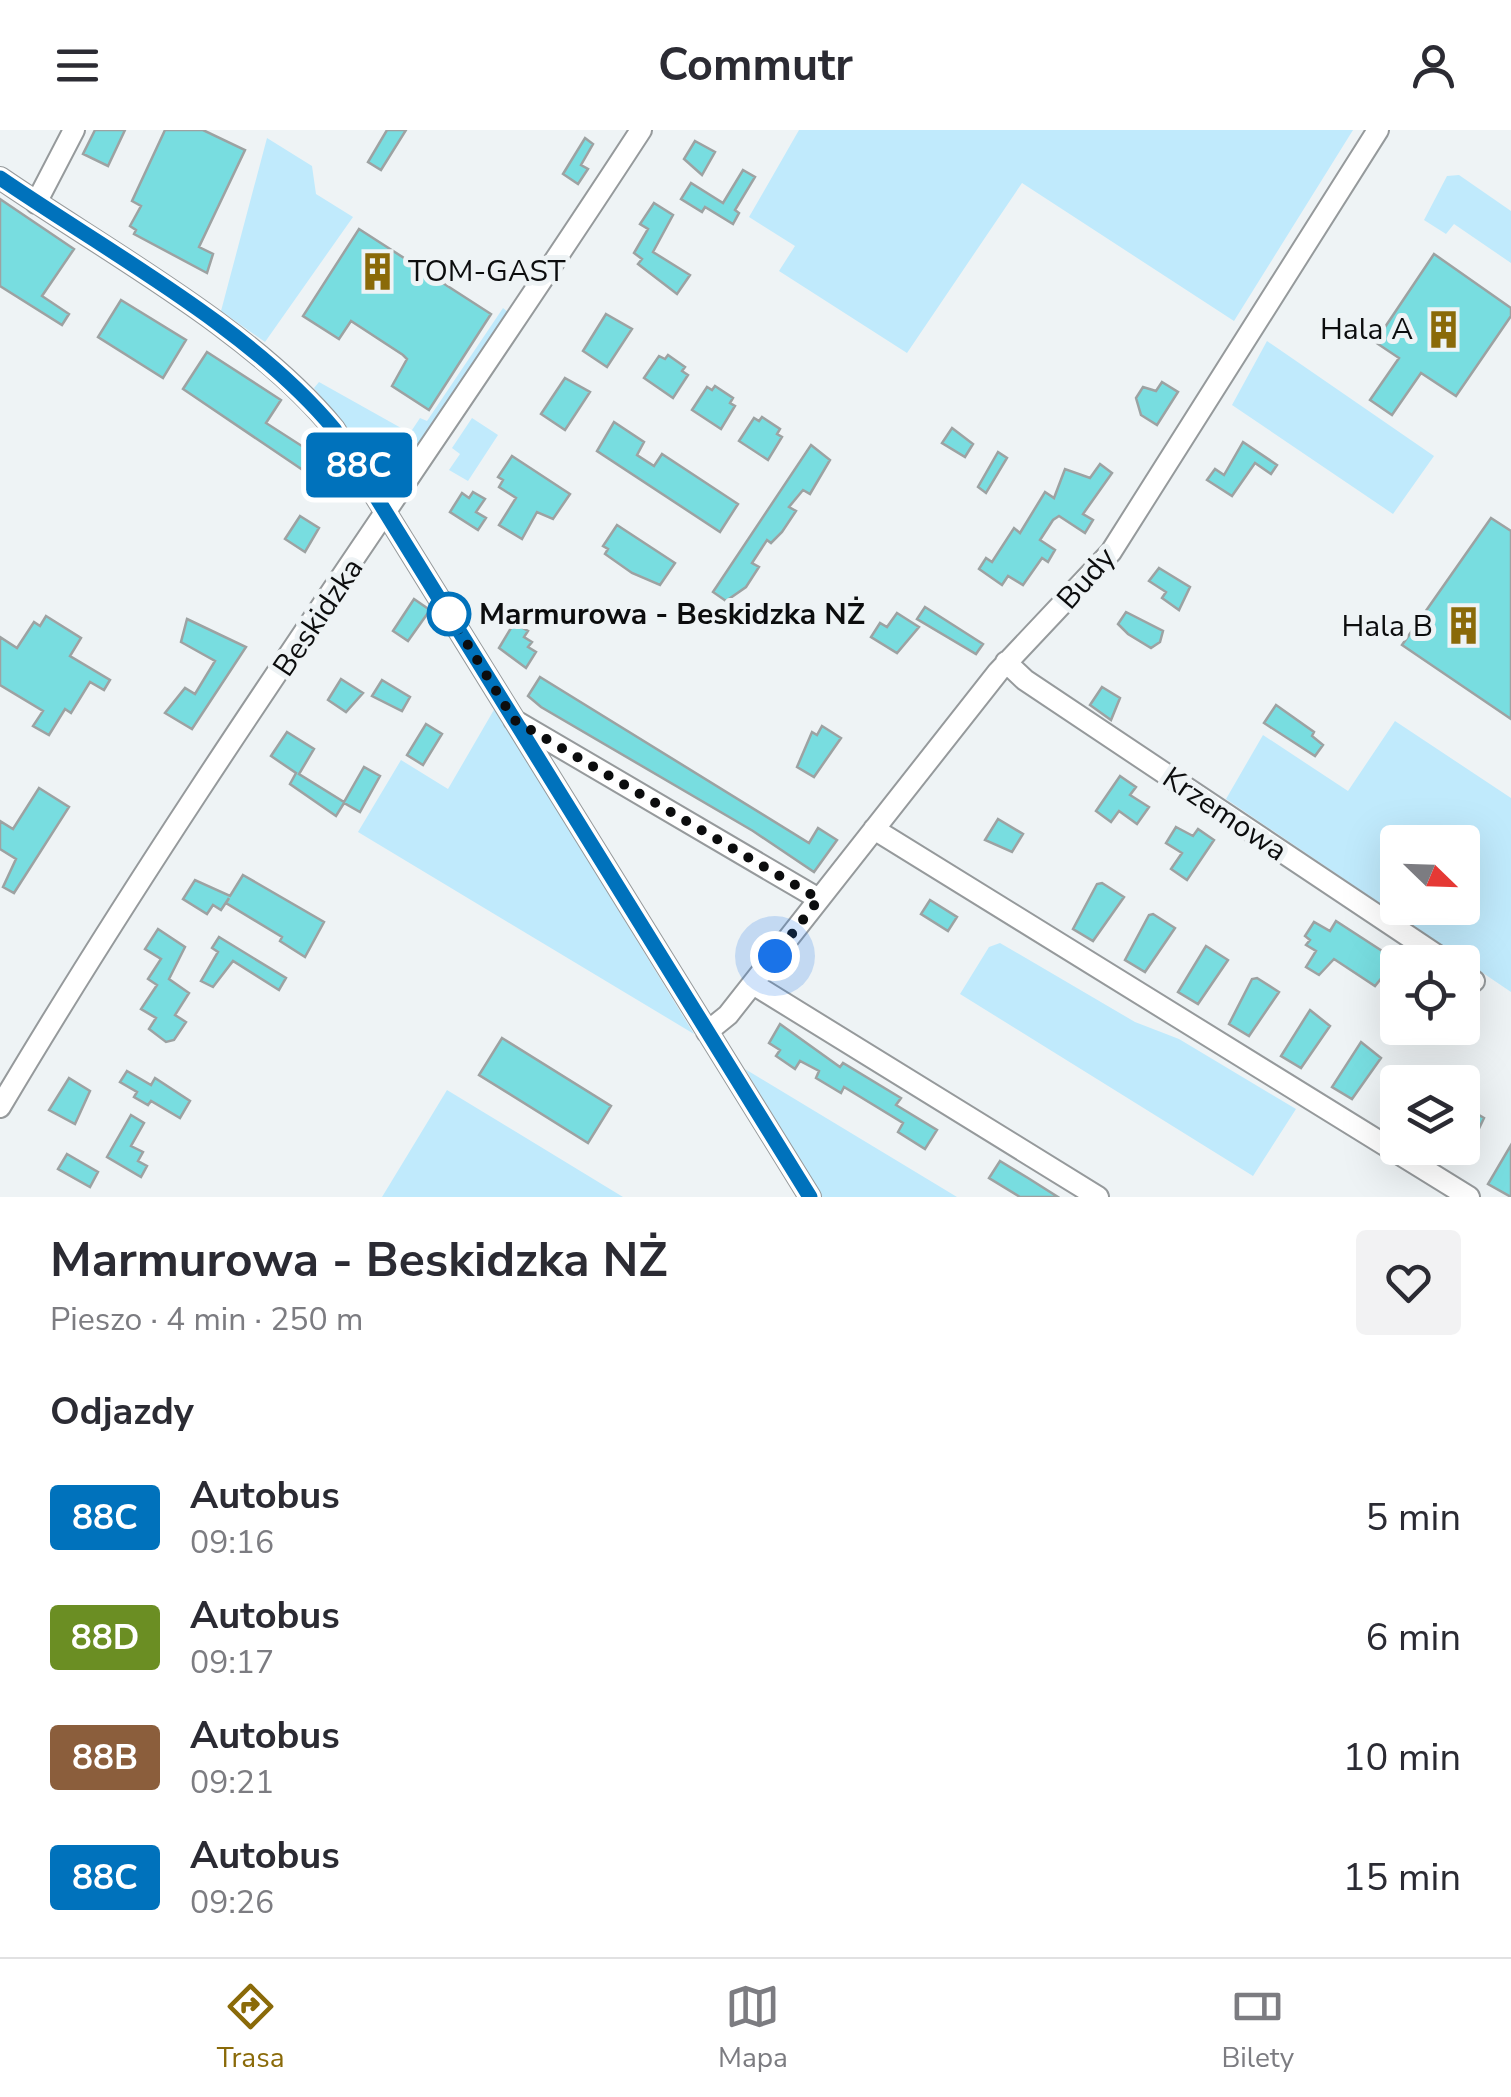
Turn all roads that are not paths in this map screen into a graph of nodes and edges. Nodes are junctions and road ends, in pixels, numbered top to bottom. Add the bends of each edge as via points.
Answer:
1 (74, 130) edge
2 (641, 130) edge
3 (1378, 133) edge
4 (0, 178) edge
5 (36, 203) junction
6 (388, 513) junction
7 (1006, 662) junction
8 (514, 720) junction
9 (874, 829) junction
10 (819, 899) junction
11 (1422, 945) edge
12 (753, 984) junction
13 (707, 1032) junction
14 (0, 1107) edge
15 (810, 1197) edge
16 (1098, 1197) edge
17 (1470, 1197) edge

1 - 5 street
2 - 6 street, Beskidzka
3 - 7 street, Budy via 1119,540
4 - 5 street
5 - 6 street via 280,372 334,429
6 - 8 street
6 - 14 street, Beskidzka via 99,941
7 - 9 street, Budy
7 - 11 street, Krzemowa
8 - 10 street
8 - 13 street
9 - 10 street, Budy
9 - 17 street
10 - 12 street, Budy
12 - 13 street, Budy
12 - 16 street
13 - 15 street

